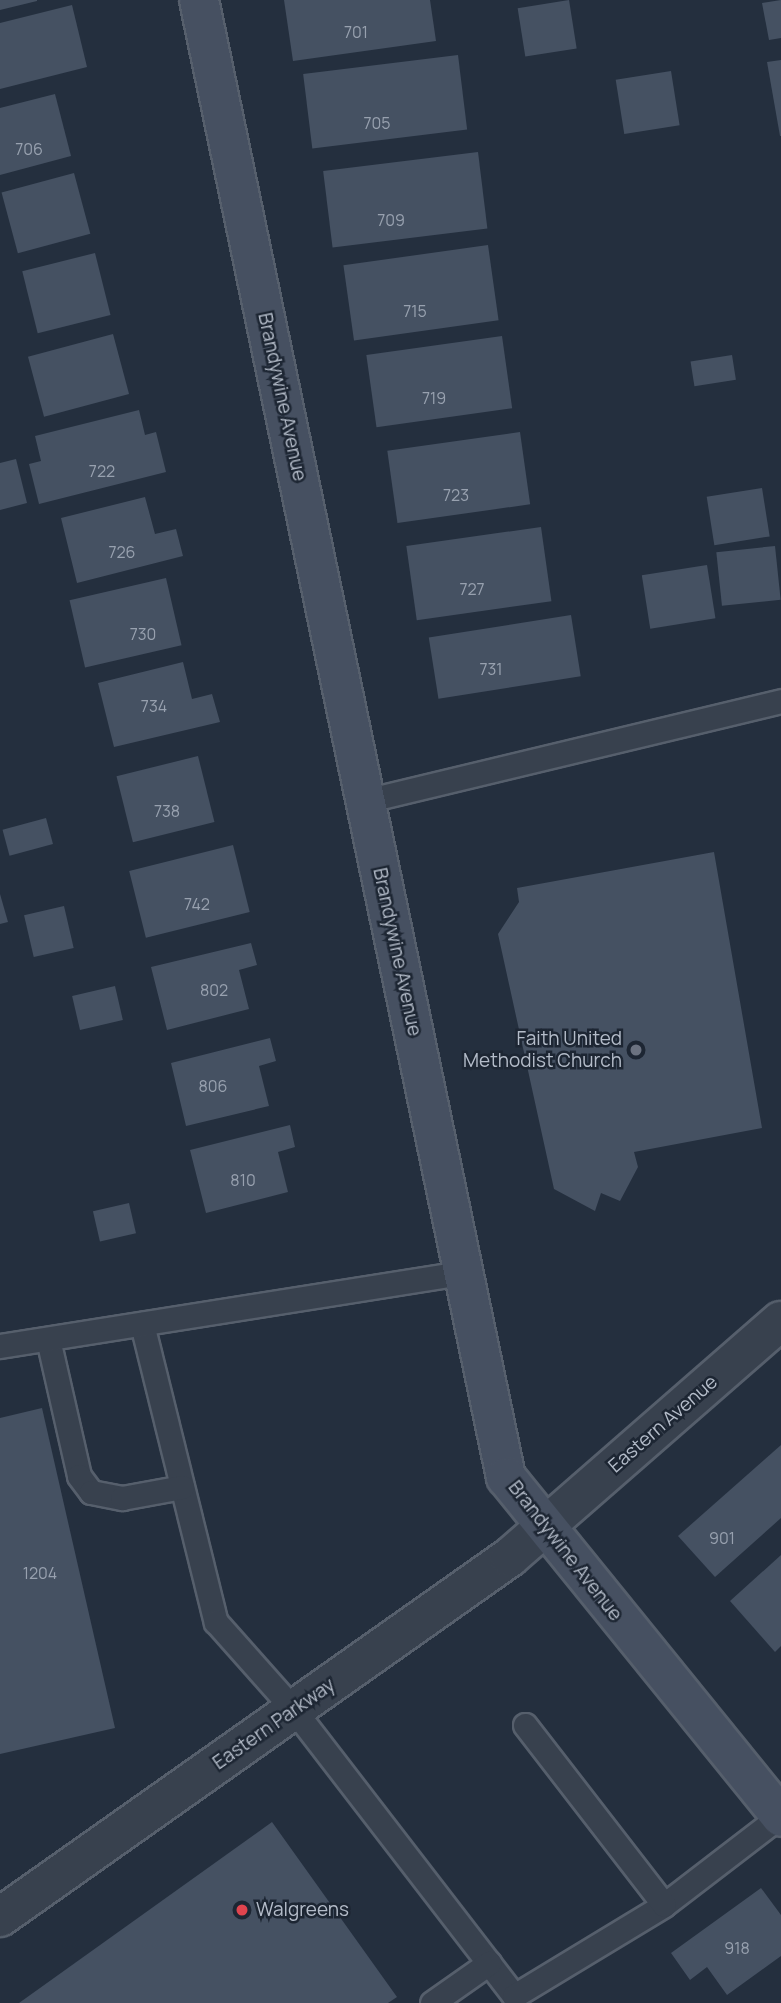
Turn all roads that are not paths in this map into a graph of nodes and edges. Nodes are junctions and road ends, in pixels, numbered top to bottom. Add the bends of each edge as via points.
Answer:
1 (199, 0) edge
2 (781, 701) edge
3 (365, 801) junction
4 (463, 1273) junction
5 (781, 1321) edge
6 (142, 1324) junction
7 (48, 1339) junction
8 (0, 1346) edge
9 (182, 1487) junction
10 (545, 1527) junction
11 (293, 1710) junction
12 (525, 1725) dead end
13 (781, 1816) edge
14 (664, 1905) junction
15 (0, 1917) edge
16 (489, 1963) junction
17 (432, 2003) edge

1 - 3 main road, Brandywine Avenue
2 - 3 lane
3 - 4 main road, Brandywine Avenue
4 - 6 lane
4 - 10 main road, Brandywine Avenue via 506,1477
5 - 10 street, Eastern Avenue
6 - 7 lane
6 - 9 lane
7 - 8 lane
7 - 9 lane via 79,1476 90,1492 121,1498
9 - 11 lane via 216,1622
10 - 11 street, Eastern Parkway
10 - 13 main road, Brandywine Avenue
11 - 15 street, Eastern Parkway
11 - 16 lane
12 - 14 lane
13 - 14 lane
14 - 16 lane via 514,1996
16 - 17 lane

